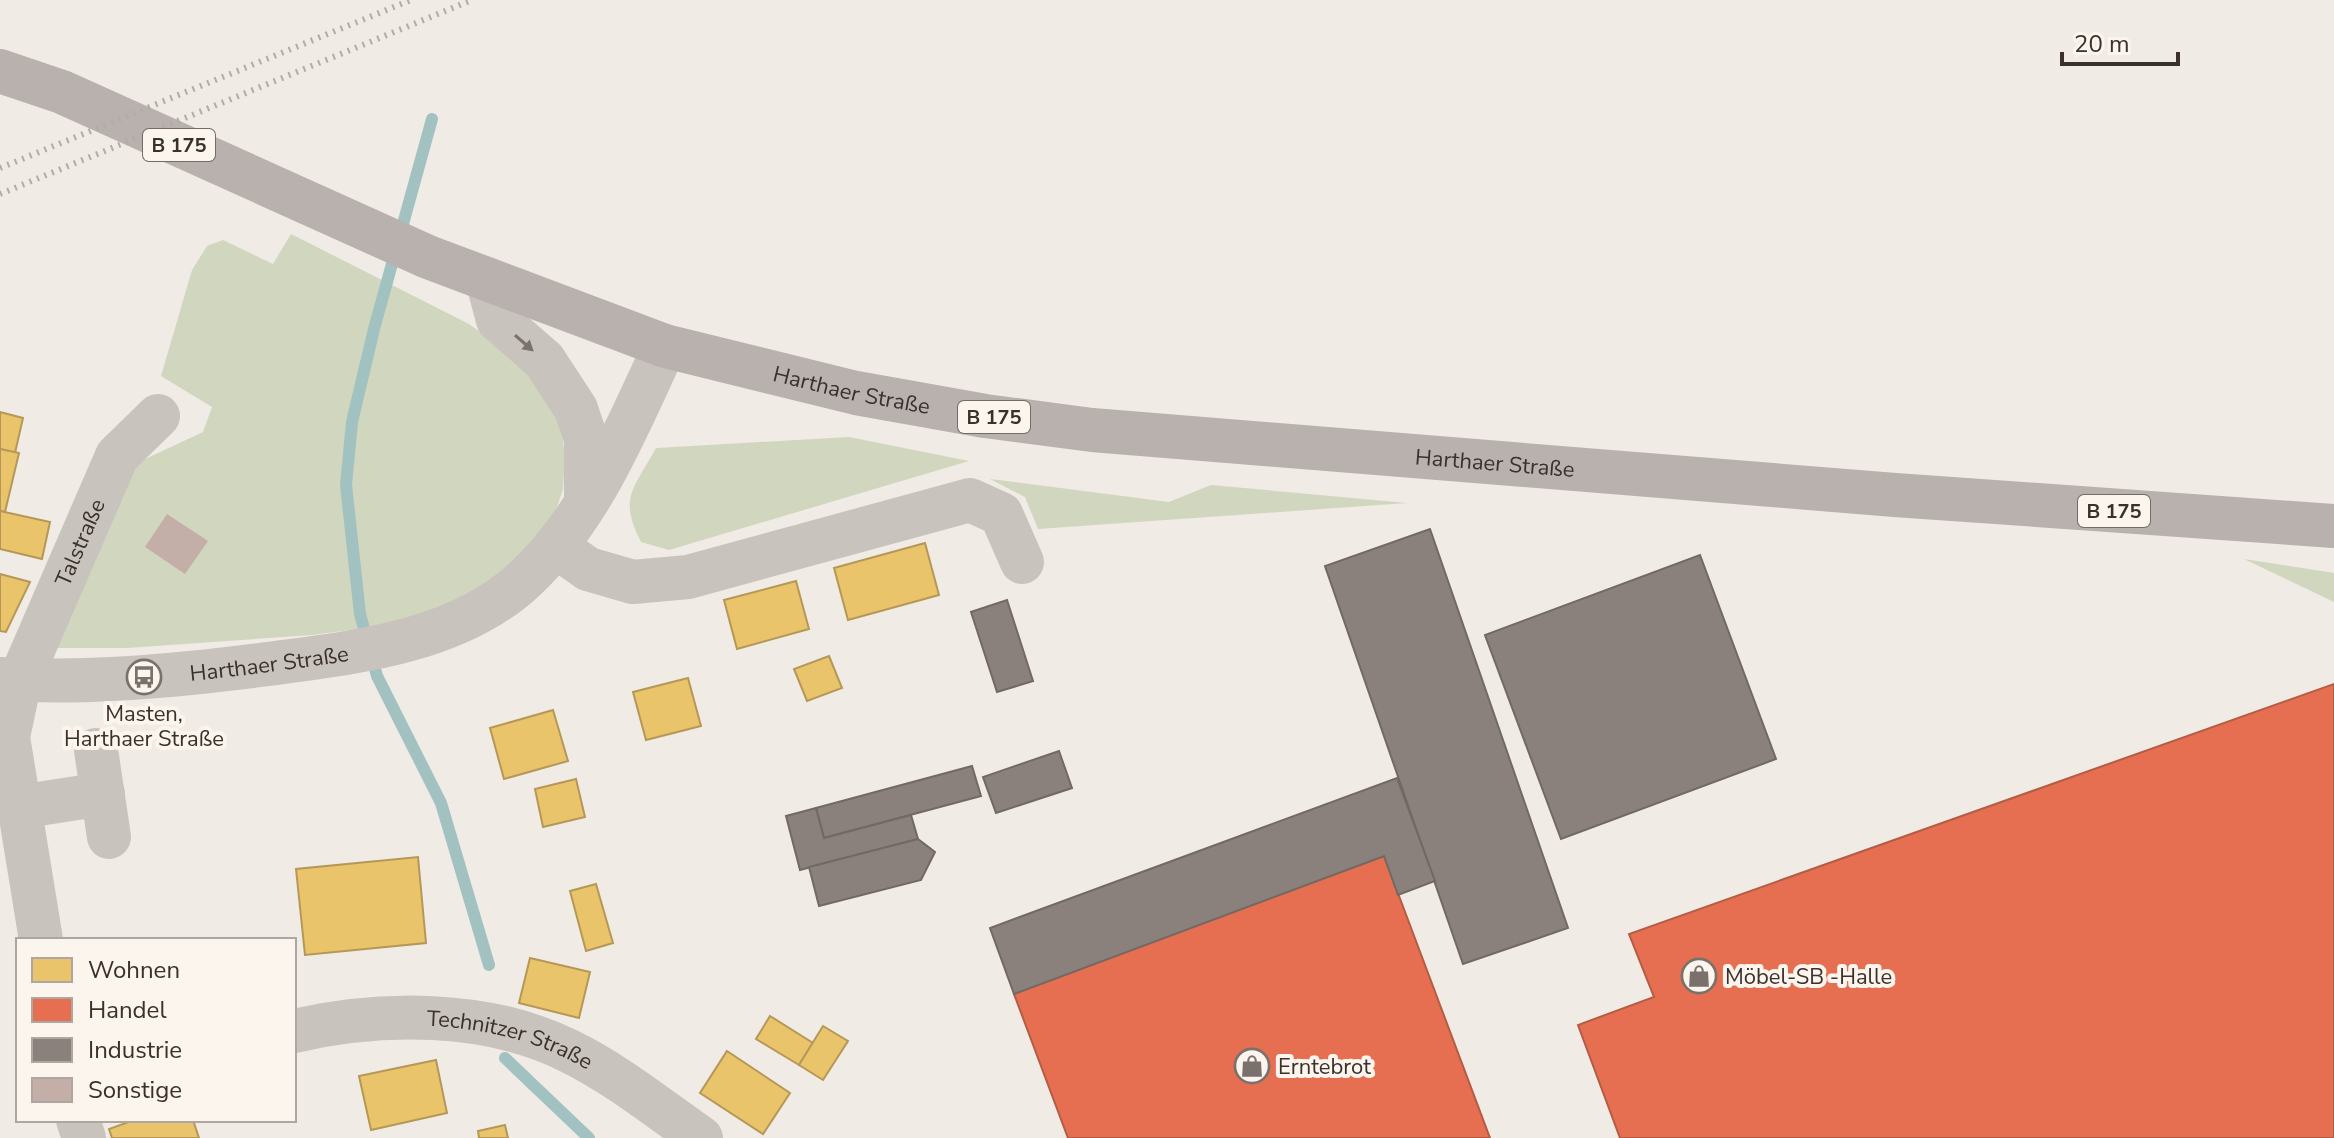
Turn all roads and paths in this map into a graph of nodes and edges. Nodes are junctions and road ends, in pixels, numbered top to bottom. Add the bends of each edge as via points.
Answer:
1 (0, 71) edge
2 (487, 279) junction
3 (665, 346) junction
4 (158, 416) dead end
5 (586, 504) junction
6 (2334, 526) edge
7 (557, 547) junction
8 (1022, 562) dead end
9 (10, 679) edge
10 (96, 750) dead end
11 (103, 794) junction
12 (19, 807) junction
13 (109, 837) dead end
14 (41, 938) edge
15 (296, 1031) edge
16 (701, 1138) edge

1 - 2 main road, Harthaer Straße / B 175 via 62,92
2 - 3 main road, Harthaer Straße / B 175
2 -> 5 street via 498,320 544,360 576,409 586,439
3 - 5 street, Harthaer Straße
3 - 6 main road, Harthaer Straße / B 175 via 856,393 1092,430
4 - 9 street, Talstraße via 117,456
5 - 7 street, Harthaer Straße
7 - 8 street via 588,569 633,582 688,577 970,500 1001,514
7 - 9 street, Harthaer Straße via 489,607 434,632 370,650 144,677
9 - 12 street, Talstraße via 8,737
10 - 11 street
11 - 12 street
11 - 13 street
12 - 14 street, Talstraße
15 - 16 street, Technitzer Straße via 385,1019 442,1019 506,1028 567,1050

